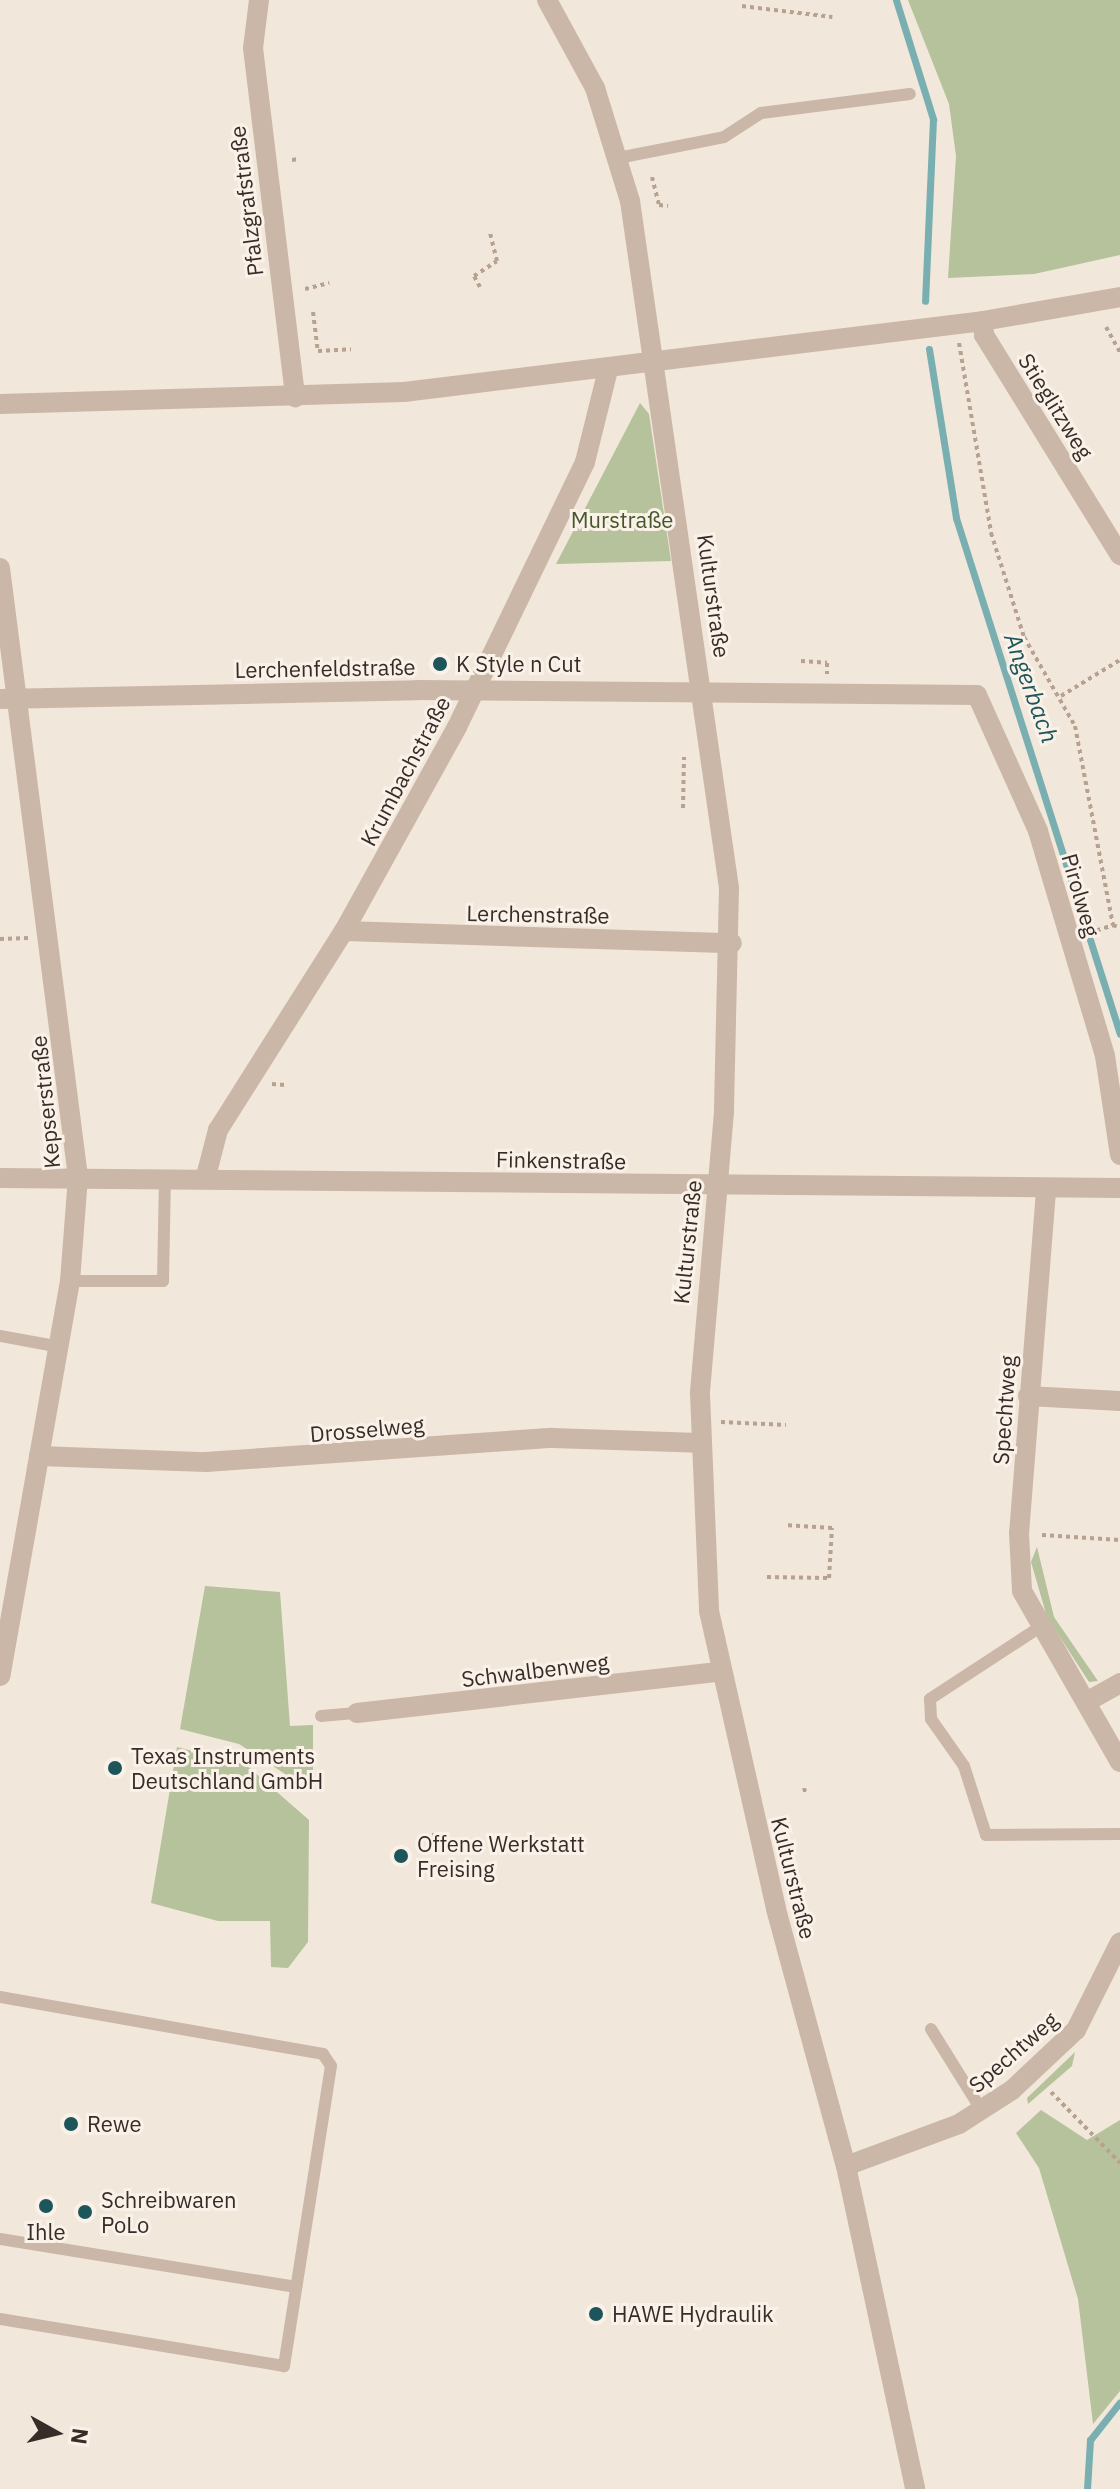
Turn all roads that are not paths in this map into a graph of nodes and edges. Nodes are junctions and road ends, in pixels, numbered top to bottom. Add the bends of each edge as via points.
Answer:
1 (259, 0) edge
2 (547, 0) edge
3 (910, 94) dead end
4 (618, 158) junction
5 (1120, 297) edge
6 (983, 321) junction
7 (655, 357) junction
8 (608, 370) junction
9 (295, 397) junction
10 (0, 404) edge
11 (1120, 555) edge
12 (0, 568) edge
13 (474, 690) junction
14 (704, 695) junction
15 (9, 700) edge
16 (984, 702) joint
17 (344, 931) junction
18 (732, 943) junction
19 (1120, 1155) edge
20 (165, 1176) junction
21 (206, 1176) junction
22 (78, 1177) junction
23 (0, 1178) edge
24 (717, 1188) junction
25 (1120, 1188) edge
26 (1046, 1191) junction
27 (70, 1281) junction
28 (0, 1336) edge
29 (55, 1346) junction
30 (1028, 1396) junction
31 (1120, 1401) edge
32 (699, 1443) junction
33 (39, 1456) junction
34 (1037, 1629) junction
35 (718, 1672) junction
36 (0, 1676) edge
37 (1120, 1683) edge
38 (1088, 1701) junction
39 (357, 1713) joint
40 (321, 1716) dead end
41 (1120, 1762) edge
42 (1120, 1834) edge
43 (1120, 1942) edge
44 (0, 1997) edge
45 (931, 2029) dead end
46 (982, 2111) junction
47 (846, 2166) junction
48 (0, 2239) edge
49 (296, 2287) junction
50 (0, 2319) edge
51 (915, 2489) edge

1 - 9 street, Pfalzgrafstraße via 253,48
2 - 4 street, Kulturstraße via 595,88
3 - 4 lane via 761,113 724,137
4 - 7 street, Kulturstraße
5 - 6 street
6 - 7 street
6 - 11 street, Stieglitzweg via 984,335
7 - 8 street
7 - 14 street, Kulturstraße
8 - 9 street
8 - 13 street, Krumbachstraße via 585,462
9 - 10 street
12 - 15 street, Kepserstraße
13 - 14 street, Lerchenfeldstraße
13 - 15 street, Lerchenfeldstraße
13 - 17 street, Krumbachstraße
14 - 16 street, Lerchenfeldstraße via 977,695
14 - 18 street, Kulturstraße
15 - 22 street, Kepserstraße
16 - 19 street, Pirolweg via 1038,831 1105,1056
17 - 18 street, Lerchenstraße
17 - 21 street, Krumbachstraße via 218,1130
18 - 24 street, Kulturstraße
20 - 21 street, Finkenstraße
20 - 22 street, Finkenstraße
20 - 27 lane via 163,1281
21 - 24 street, Finkenstraße
22 - 23 street, Finkenstraße
22 - 27 street, Kepserstraße
24 - 26 street, Finkenstraße
24 - 32 street, Kulturstraße
25 - 26 street, Finkenstraße
26 - 30 street, Spechtweg
27 - 29 street, Kepserstraße
28 - 29 lane
29 - 33 street, Kepserstraße
30 - 31 street
30 - 34 street, Spechtweg via 1019,1533 1022,1591
32 - 33 street, Drosselweg via 552,1438 206,1462
32 - 35 street, Kulturstraße via 703,1565
33 - 36 street, Kepserstraße
34 - 38 street, Spechtweg
34 - 42 lane via 930,1699 931,1719 964,1766 986,1835
35 - 39 street, Schwalbenweg
35 - 47 street, Kulturstraße
37 - 38 street
38 - 41 street, Spechtweg
39 - 40 lane
43 - 46 street, Spechtweg via 1076,2030
44 - 49 lane via 329,2059
45 - 46 lane
46 - 47 street, Spechtweg
47 - 51 street, Kulturstraße
48 - 49 lane
49 - 50 lane via 284,2366

